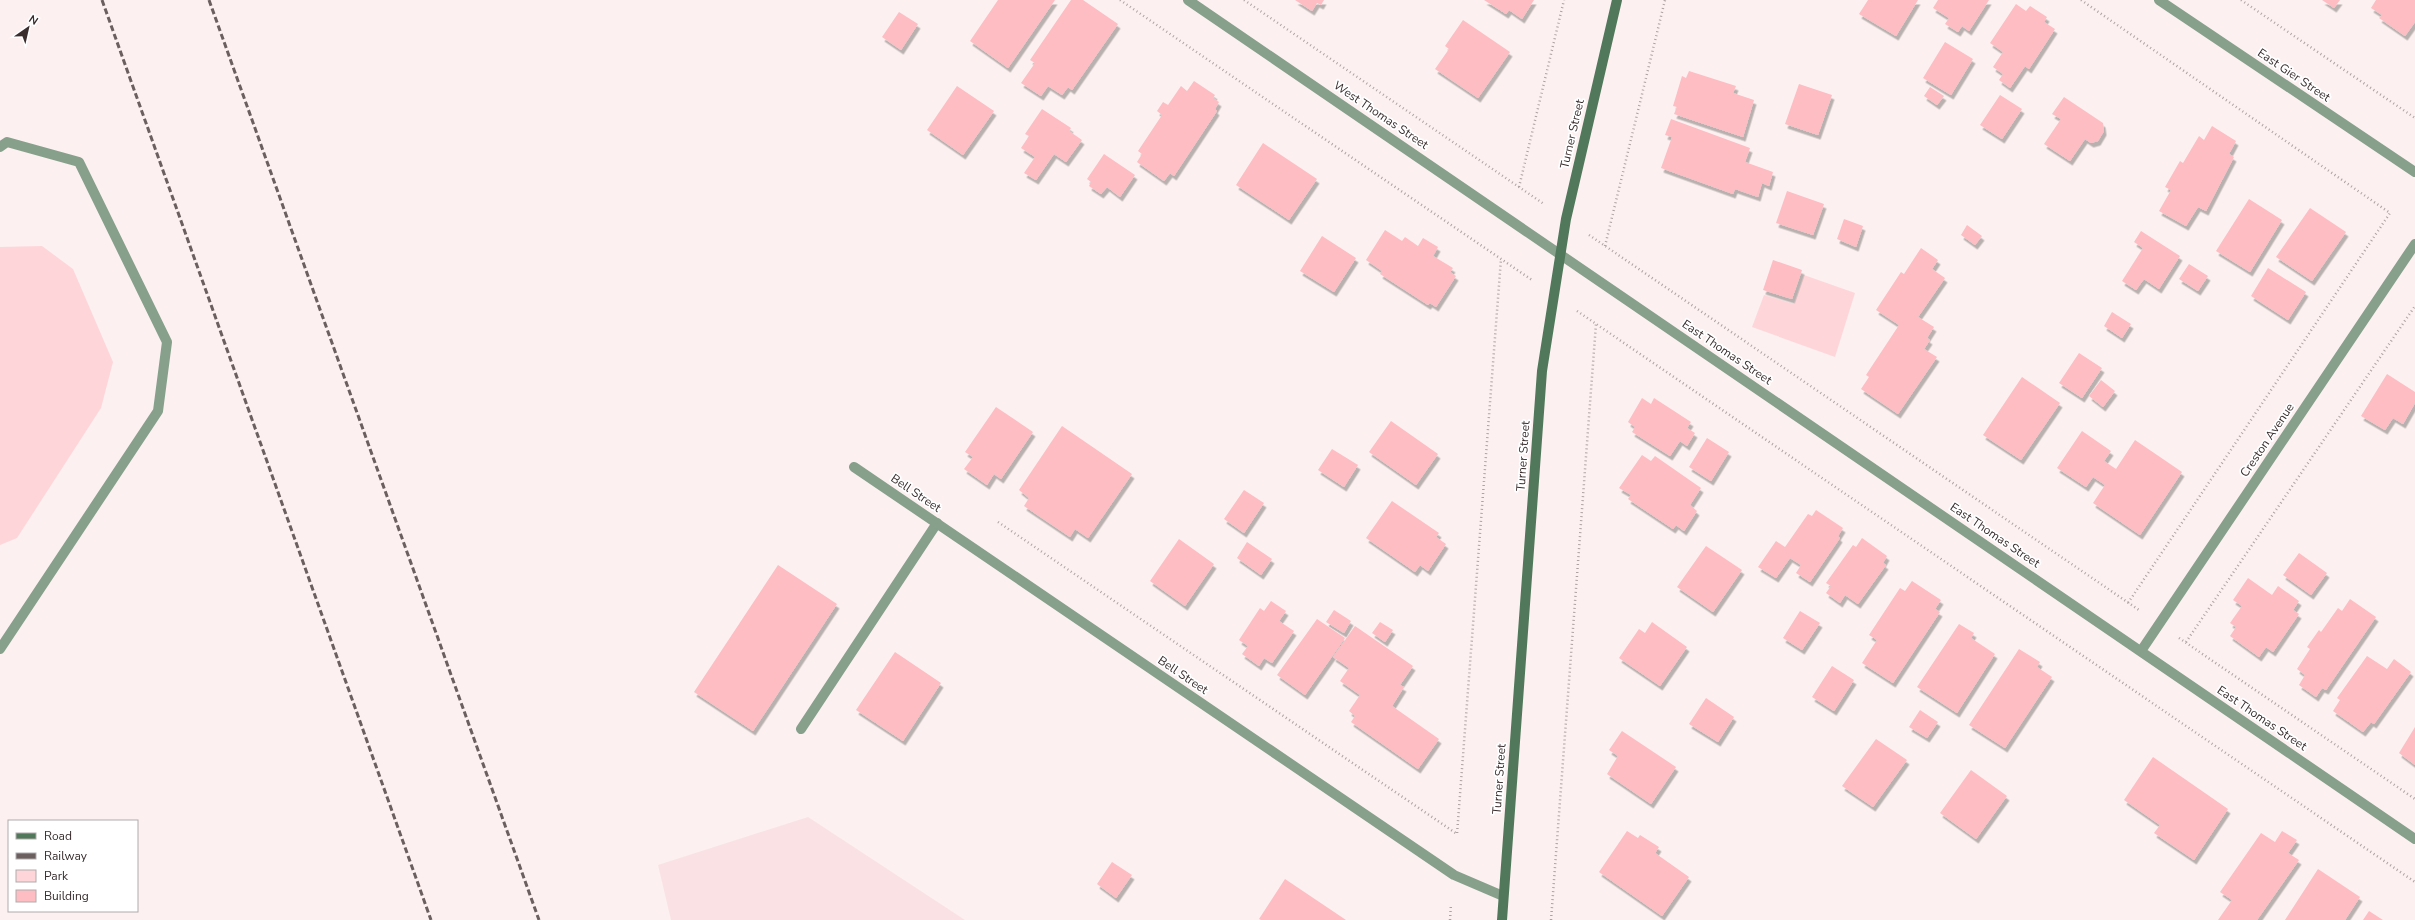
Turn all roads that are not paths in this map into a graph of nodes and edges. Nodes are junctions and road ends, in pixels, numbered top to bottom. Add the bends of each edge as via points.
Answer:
1 (1188, 0) edge
2 (1617, 0) edge
3 (2159, 0) edge
4 (0, 147) edge
5 (2415, 172) edge
6 (2415, 244) edge
7 (1559, 253) junction
8 (854, 466) dead end
9 (937, 523) junction
10 (0, 649) edge
11 (2141, 651) junction
12 (800, 729) dead end
13 (2415, 839) edge
14 (1503, 896) junction
15 (1502, 920) edge

1 - 7 street, West Thomas Street
2 - 7 street, Turner Street
3 - 5 street, East Gier Street
4 - 10 street via 7,142 79,162 167,342 158,411
6 - 11 street, Creston Avenue
7 - 11 street, East Thomas Street
7 - 14 street, Turner Street via 1542,371
8 - 9 street, Bell Street
9 - 12 street
9 - 14 street, Bell Street via 1454,875
11 - 13 street, East Thomas Street
14 - 15 street, Turner Street

